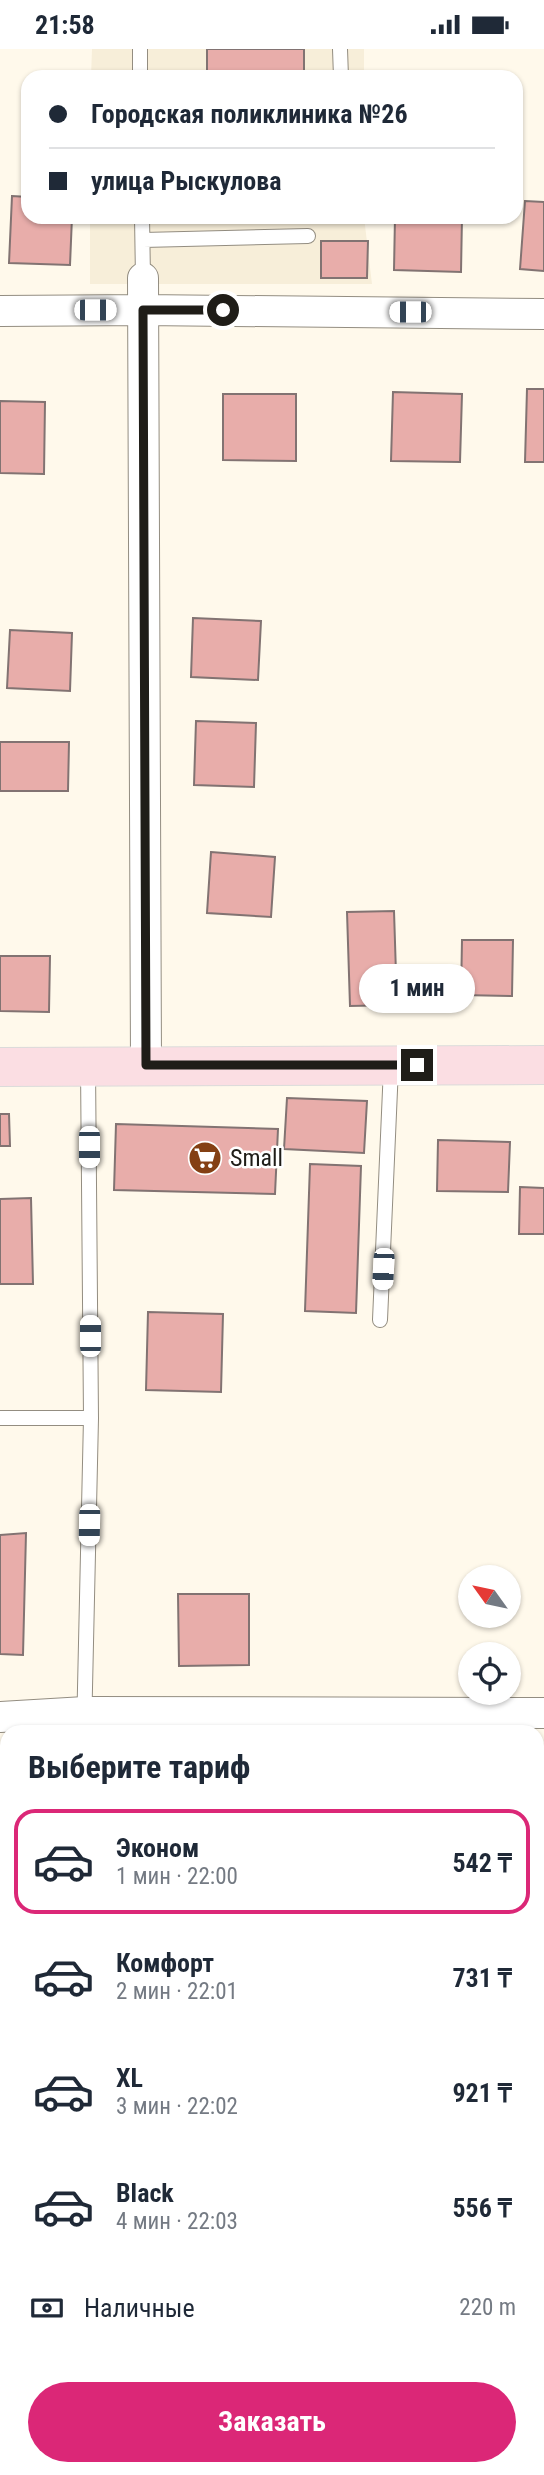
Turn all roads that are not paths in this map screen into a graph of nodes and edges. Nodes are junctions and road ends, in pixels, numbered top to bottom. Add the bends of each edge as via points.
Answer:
1 (140, 49) edge
2 (340, 49) edge
3 (140, 70) edge
4 (341, 70) edge
5 (142, 224) edge
6 (308, 236) dead end
7 (143, 240) junction
8 (142, 278) joint
9 (143, 310) junction
10 (0, 311) edge
11 (544, 314) edge
12 (88, 1065) junction
13 (146, 1065) junction
14 (391, 1065) junction
15 (544, 1065) edge
16 (0, 1067) edge
17 (380, 1320) dead end
18 (0, 1418) edge
19 (91, 1418) junction
20 (544, 1713) edge
21 (0, 1717) edge
22 (85, 1722) edge

1 - 3 lane
2 - 4 lane
5 - 7 lane
6 - 7 lane
7 - 8 lane
8 - 9 street
9 - 10 street
9 - 11 street
9 - 13 street
12 - 13 main road
12 - 16 main road
12 - 19 lane
13 - 14 main road
14 - 15 main road
14 - 17 lane
18 - 19 lane
19 - 22 lane
20 - 22 street
21 - 22 street

